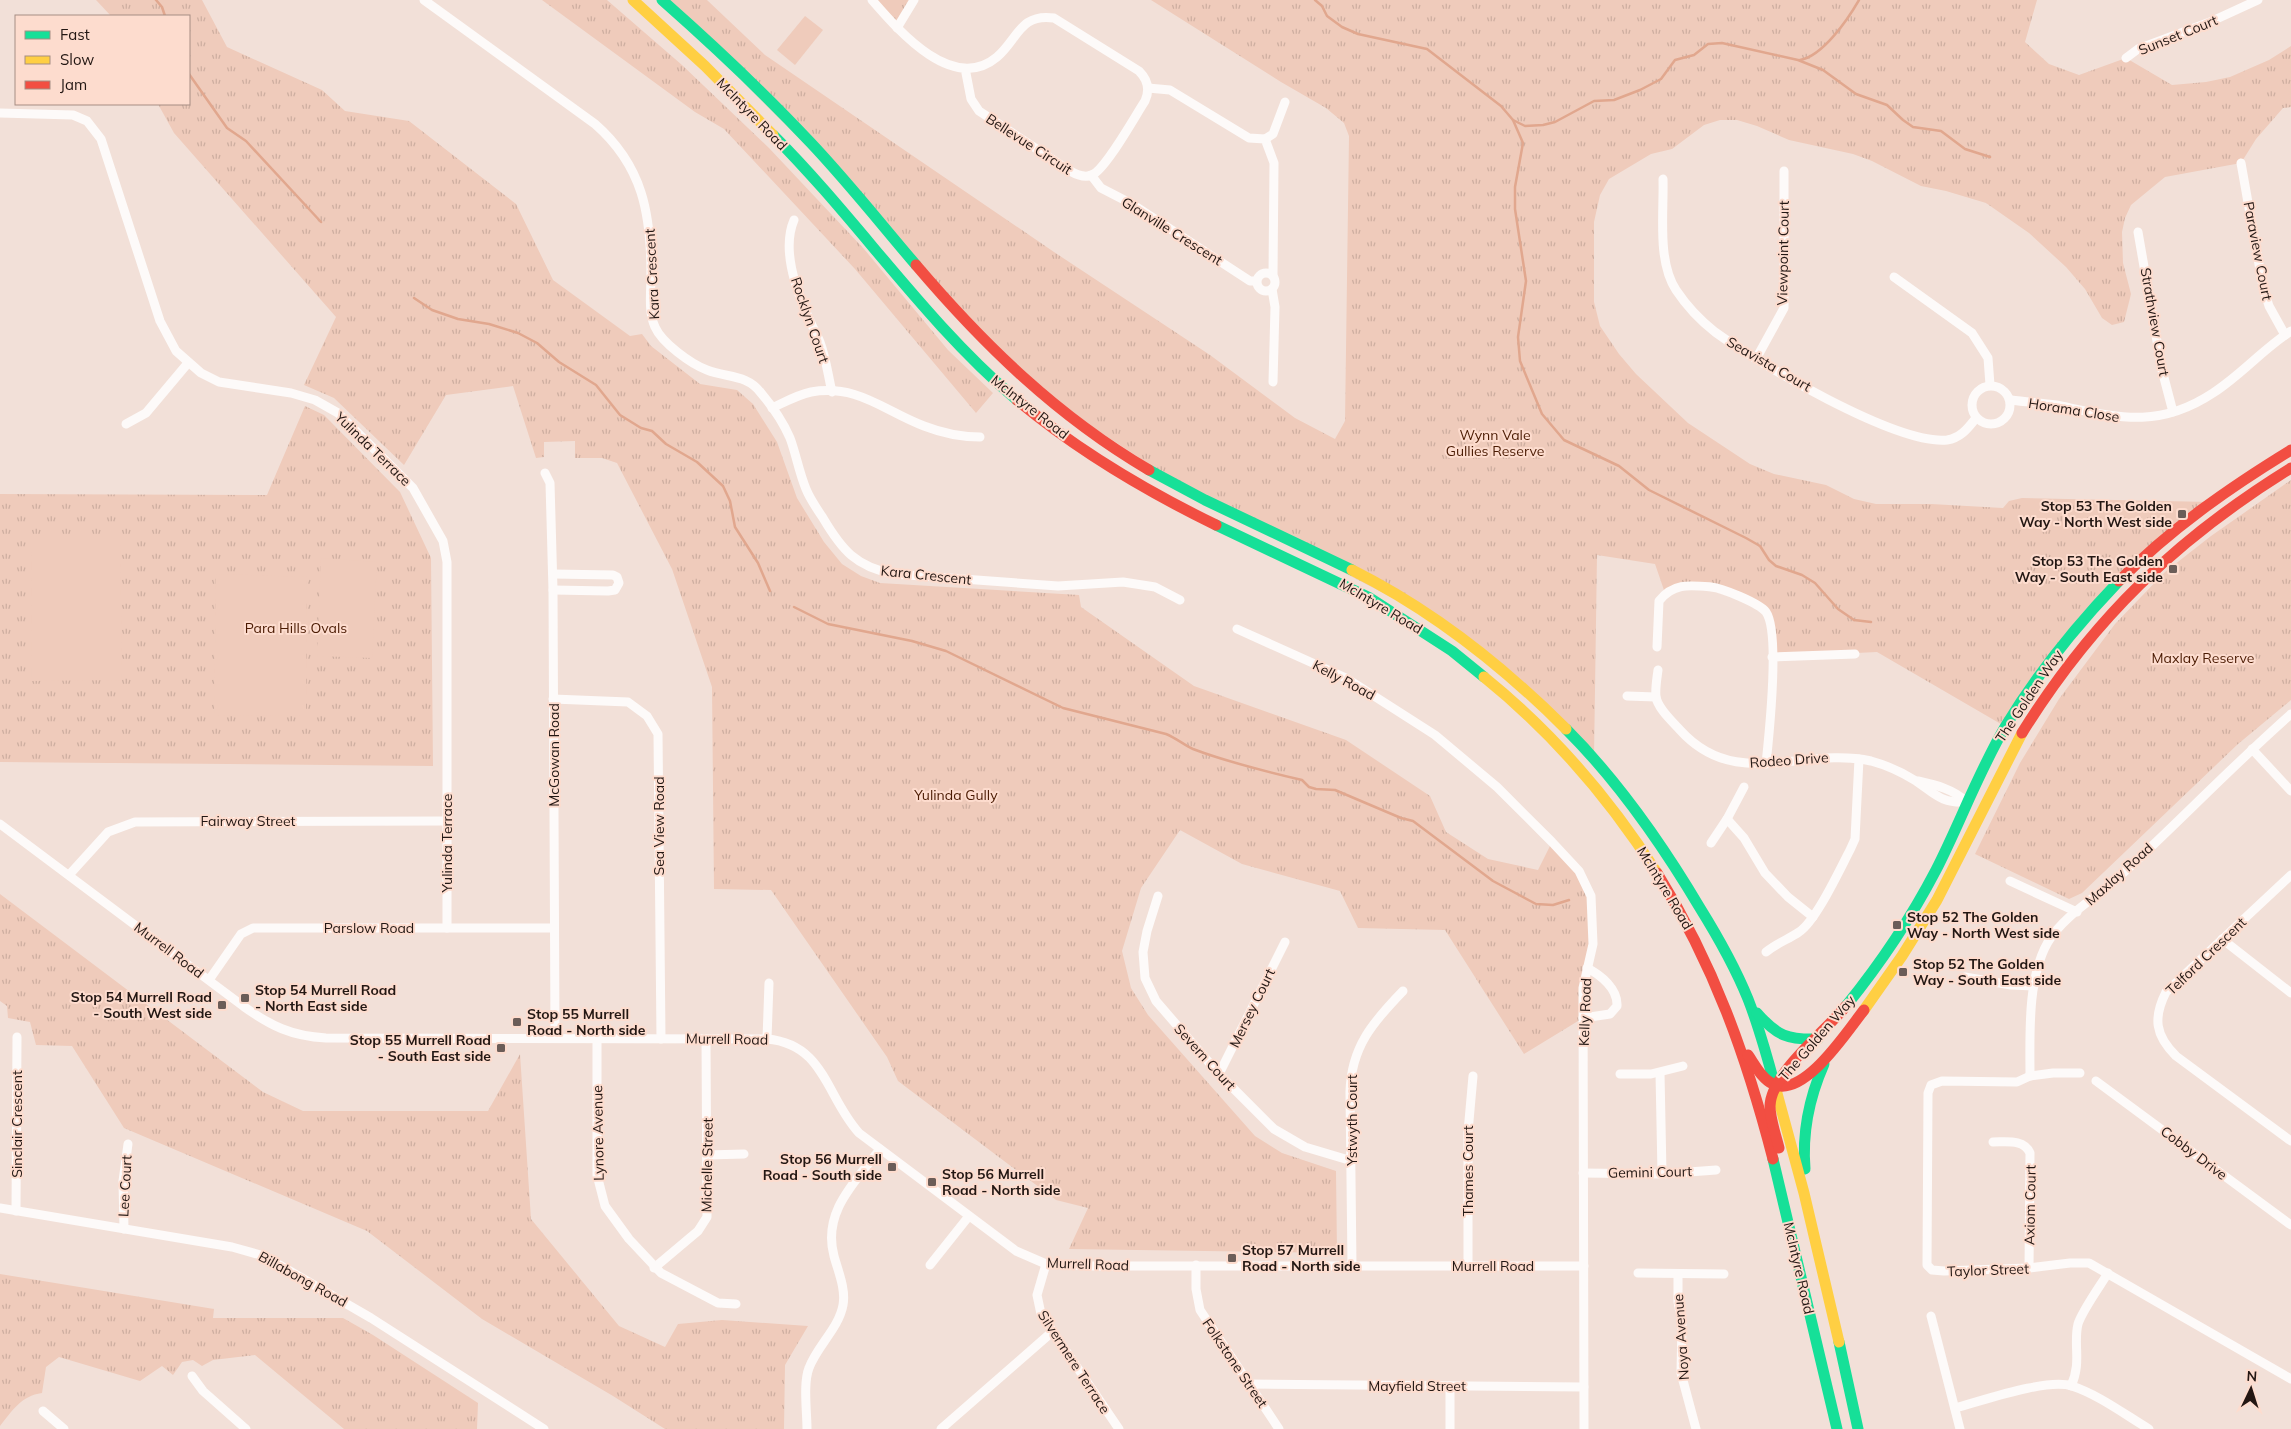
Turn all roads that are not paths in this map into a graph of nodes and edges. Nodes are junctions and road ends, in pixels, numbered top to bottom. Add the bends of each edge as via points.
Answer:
1 (424, 0) edge
2 (633, 0) edge
3 (662, 0) edge
4 (872, 0) edge
5 (914, 0) edge
6 (2258, 0) edge
7 (896, 28) junction
8 (2126, 58) dead end
9 (966, 68) junction
10 (1148, 88) junction
11 (1285, 102) dead end
12 (0, 113) edge
13 (1265, 139) junction
14 (2242, 163) dead end
15 (1784, 171) dead end
16 (1091, 175) junction
17 (1663, 179) dead end
18 (794, 220) dead end
19 (2138, 232) dead end
20 (1273, 276) junction
21 (1894, 277) dead end
22 (1256, 281) junction
23 (1272, 289) junction
24 (2288, 333) edge
25 (1756, 359) junction
26 (188, 363) junction
27 (1273, 382) dead end
28 (1990, 385) junction
29 (832, 392) junction
30 (2011, 400) junction
31 (772, 408) junction
32 (2173, 412) junction
33 (1976, 418) junction
34 (126, 424) dead end
35 (980, 437) dead end
36 (2291, 450) edge
37 (2291, 468) edge
38 (544, 473) dead end
39 (553, 574) junction
40 (553, 590) junction
41 (1180, 600) dead end
42 (1238, 629) dead end
43 (1658, 647) dead end
44 (1855, 654) dead end
45 (1772, 657) junction
46 (1658, 670) dead end
47 (1627, 696) dead end
48 (1656, 697) junction
49 (554, 699) junction
50 (2291, 714) edge
51 (2252, 749) junction
52 (1859, 759) junction
53 (1766, 764) junction
54 (1744, 787) dead end
55 (1992, 787) junction
56 (2291, 791) edge
57 (1967, 802) junction
58 (1727, 819) junction
59 (448, 822) junction
60 (0, 824) edge
61 (1971, 832) junction
62 (1711, 843) dead end
63 (2291, 874) edge
64 (69, 875) junction
65 (2010, 882) dead end
66 (1158, 896) dead end
67 (2077, 912) junction
68 (1812, 917) junction
69 (447, 928) junction
70 (554, 928) junction
71 (2222, 939) junction
72 (1285, 942) dead end
73 (1766, 952) dead end
74 (1587, 968) junction
75 (1965, 977) dead end
76 (208, 980) junction
77 (769, 983) dead end
78 (2034, 986) junction
79 (1403, 991) dead end
80 (2291, 993) edge
81 (1751, 1005) junction
82 (1583, 1018) junction
83 (17, 1037) dead end
84 (554, 1038) junction
85 (597, 1039) junction
86 (661, 1039) junction
87 (706, 1039) junction
88 (767, 1039) junction
89 (1818, 1039) junction
90 (1740, 1044) junction
91 (1828, 1054) junction
92 (1683, 1066) dead end
93 (1660, 1073) junction
94 (2080, 1073) dead end
95 (1220, 1074) junction
96 (1620, 1074) dead end
97 (1473, 1076) dead end
98 (2030, 1076) junction
99 (2096, 1081) dead end
100 (1775, 1086) junction
101 (2291, 1141) edge
102 (1993, 1142) dead end
103 (128, 1144) dead end
104 (880, 1149) junction
105 (744, 1154) dead end
106 (708, 1155) junction
107 (1352, 1161) junction
108 (1716, 1170) dead end
109 (1583, 1173) junction
110 (1662, 1174) junction
111 (1808, 1203) junction
112 (0, 1208) edge
113 (16, 1211) junction
114 (969, 1216) junction
115 (1788, 1218) junction
116 (2291, 1225) edge
117 (124, 1229) junction
118 (1046, 1264) junction
119 (930, 1265) dead end
120 (1196, 1265) junction
121 (1352, 1266) junction
122 (1468, 1266) junction
123 (1584, 1266) junction
124 (654, 1268) junction
125 (2029, 1268) junction
126 (1638, 1273) dead end
127 (2108, 1273) junction
128 (1678, 1274) junction
129 (1724, 1274) dead end
130 (736, 1304) dead end
131 (1931, 1316) dead end
132 (1052, 1332) junction
133 (192, 1376) dead end
134 (2291, 1379) edge
135 (1249, 1384) junction
136 (1450, 1386) junction
137 (1584, 1386) junction
138 (2071, 1386) junction
139 (1955, 1408) junction
140 (43, 1411) dead end
141 (64, 1429) edge
142 (246, 1429) edge
143 (544, 1429) edge
144 (806, 1429) edge
145 (941, 1429) edge
146 (1119, 1429) edge
147 (1279, 1429) edge
148 (1450, 1429) edge
149 (1584, 1429) edge
150 (1696, 1429) edge
151 (1836, 1429) edge
152 (1858, 1429) edge
153 (1960, 1429) edge
154 (2149, 1429) edge

1 - 31 street, Kara Crescent via 610,138 631,168 647,212 651,232 652,318 657,330 670,345 698,366 749,381
2 - 90 main road, McIntyre Road via 712,73 816,180 944,331 1012,396 1139,484 1197,515 1328,575 1394,612 1430,635 1544,730 1614,809 1660,875 1698,944
3 - 81 main road, McIntyre Road via 798,130 995,355 1058,408 1141,466 1204,500 1333,559 1407,600 1483,654 1548,709 1634,803 1691,890
4 - 7 street
5 - 7 street
6 - 8 street, Sunset Court via 2138,49
7 - 9 street via 948,66
9 - 10 street via 988,63 1024,25 1047,17 1062,22 1139,72
9 - 16 street, Bellevue Circuit via 971,99 979,111 1076,175
10 - 13 street via 1170,90 1249,138
10 - 16 street, Bellevue Circuit via 1144,101 1103,164
11 - 13 street via 1274,134
12 - 26 street, Yulinda Terrace via 73,116 87,121 98,133 160,321 176,351
13 - 20 street via 1274,163
14 - 24 street, Paraview Court via 2263,287 2269,306
15 - 25 street, Viewpoint Court via 1784,308
16 - 22 street, Glanville Crescent via 1101,188 1132,204 1250,281
17 - 25 street, Seavista Court via 1664,261 1669,277 1686,303 1713,331
18 - 29 street, Rocklyn Court via 789,243 793,267 805,310 822,350
19 - 32 street, Strathview Court via 2162,370
20 - 22 street via 1263,273
20 - 23 street via 1275,284
21 - 28 street via 1972,333 1988,358
22 - 23 street via 1258,288 1264,291
23 - 27 street via 1275,307
24 - 32 street, Horama Close via 2213,393
25 - 33 street, Seavista Court via 1858,415 1919,438 1948,440 1964,434
26 - 34 street via 146,413
26 - 59 street, Yulinda Terrace via 219,382 292,393 338,412 406,479 434,524 446,549 447,562
28 - 30 street via 2006,392
28 - 33 street via 1978,390 1971,403
29 - 31 street via 804,394
29 - 35 street via 864,396 910,420 951,434
30 - 32 street, Horama Close via 2055,405 2116,418 2134,419
30 - 33 street via 2004,420 1990,424
31 - 41 street, Kara Crescent via 790,438 806,490 835,539 846,552 867,567 894,574 1058,586 1136,584 1163,590
36 - 57 main road, The Golden Way via 2231,487 2197,513 2151,551 2104,598 2066,641 2006,727
37 - 55 main road, The Golden Way via 2195,533 2122,602 2051,687
38 - 39 street, McGowan Road via 550,484
39 - 40 street, McGowan Road
39 - 40 street via 613,575 619,583 615,590 608,591
40 - 49 street, McGowan Road
42 - 74 street, Kelly Road via 1366,690 1435,735 1514,803 1575,866 1588,886 1593,905 1593,944
43 - 45 street via 1659,601 1674,587 1693,585 1717,588 1758,605 1766,612 1772,631
44 - 45 street
45 - 53 street
46 - 48 street
47 - 48 street
48 - 53 street, Rodeo Drive via 1669,718 1695,746 1723,759
49 - 70 street, McGowan Road
49 - 86 street, Sea View Road via 628,702 647,716 658,734
50 - 51 street, Maxlay Road
51 - 56 street
51 - 67 street, Maxlay Road via 2120,876
52 - 53 street, Rodeo Drive via 1841,756
52 - 57 street, Rodeo Drive via 1876,762 1915,780 1937,785 1957,793
52 - 68 street via 1855,839
54 - 58 street
55 - 57 main road
55 - 61 main road, The Golden Way
57 - 61 main road
57 - 89 main road, The Golden Way via 1910,914 1860,988
58 - 62 street
58 - 68 street via 1744,838 1765,873
59 - 64 street, Fairway Street via 134,822 108,832
59 - 69 street, Yulinda Terrace
60 - 64 street, Murrell Road
61 - 91 main road, The Golden Way via 1925,920 1869,1004
63 - 71 street, Telford Crescent
64 - 76 street, Murrell Road
65 - 67 street
66 - 95 street, Severn Court via 1144,941 1145,978 1160,1007
67 - 78 street, Maxlay Road via 2048,942
68 - 73 street via 1800,932 1781,940
69 - 70 street, Parslow Road
69 - 76 street, Parslow Road via 253,928 240,934
70 - 84 street, McGowan Road
71 - 80 street
71 - 101 street, Telford Crescent via 2166,992 2160,1003 2158,1028 2165,1045 2176,1056
72 - 95 street, Mersey Court
74 - 82 street, Kelly Road
74 - 82 street via 1599,974 1613,991 1617,1006 1610,1014
75 - 78 street
76 - 84 street, Murrell Road via 272,1026 301,1036
77 - 88 street
78 - 98 street, Maxlay Road
79 - 107 street, Ystwyth Court via 1370,1028 1353,1063 1350,1082
81 - 89 main road via 1768,1027 1780,1036 1797,1040
81 - 100 main road, McIntyre Road
82 - 109 street, Kelly Road
83 - 113 street, Sinclair Crescent
84 - 85 street, Murrell Road
85 - 86 street, Murrell Road
85 - 124 street, Lynore Avenue via 600,1190 605,1206 616,1222
86 - 87 street, Murrell Road
87 - 88 street, Murrell Road
87 - 106 street, Michelle Street
88 - 104 street, Murrell Road via 786,1042 811,1058 845,1116
89 - 100 main road, The Golden Way
90 - 100 main road via 1762,1076
90 - 115 main road, McIntyre Road
91 - 100 main road, The Golden Way via 1799,1082
91 - 111 main road via 1811,1097 1804,1133
92 - 93 street
93 - 96 street
93 - 110 street
94 - 98 street, Taylor Street
95 - 107 street, Severn Court via 1274,1129 1296,1143
97 - 122 street, Thames Court via 1468,1132
98 - 125 street, Taylor Street via 2016,1082 1942,1081 1932,1085 1928,1093 1928,1264 1932,1270
99 - 116 street, Cobby Drive
100 - 111 main road, McIntyre Road
100 - 115 main road via 1769,1101 1787,1185
102 - 125 street, Axiom Court via 2021,1144 2030,1153
103 - 117 street, Lee Court via 123,1181
104 - 114 street, Murrell Road
104 - 144 street via 846,1193 834,1216 830,1239 843,1305 808,1369
105 - 106 street
106 - 124 street, Michelle Street via 706,1220 698,1231
107 - 121 street, Ystwyth Court
108 - 110 street, Gemini Court
109 - 110 street, Gemini Court
109 - 123 street, Kelly Road
111 - 152 main road, McIntyre Road
112 - 113 street, Billabong Road
113 - 117 street, Billabong Road
114 - 118 street, Murrell Road via 1016,1251
114 - 119 street
115 - 151 main road, McIntyre Road
117 - 143 street, Billabong Road via 264,1256 371,1318
118 - 120 street, Murrell Road
118 - 132 street, Silvermere Terrace via 1037,1301
120 - 121 street, Murrell Road
120 - 135 street, Folkstone Street via 1200,1310
121 - 122 street, Murrell Road
122 - 123 street, Murrell Road
123 - 137 street, Kelly Road
124 - 130 street, Lynore Avenue via 704,1298
125 - 127 street, Taylor Street via 2089,1263
126 - 128 street, Noya Avenue
127 - 134 street, Taylor Street
127 - 138 street via 2078,1324 2077,1360
128 - 129 street, Noya Avenue
128 - 150 street, Noya Avenue via 1682,1323 1681,1373
131 - 139 street
132 - 145 street
132 - 146 street, Silvermere Terrace
133 - 142 street via 203,1391
135 - 136 street, Mayfield Street
135 - 147 street, Folkstone Street
136 - 137 street, Mayfield Street
136 - 148 street
137 - 149 street, Kelly Road
138 - 139 street via 2051,1384
138 - 154 street via 2106,1402
139 - 153 street
140 - 141 street

